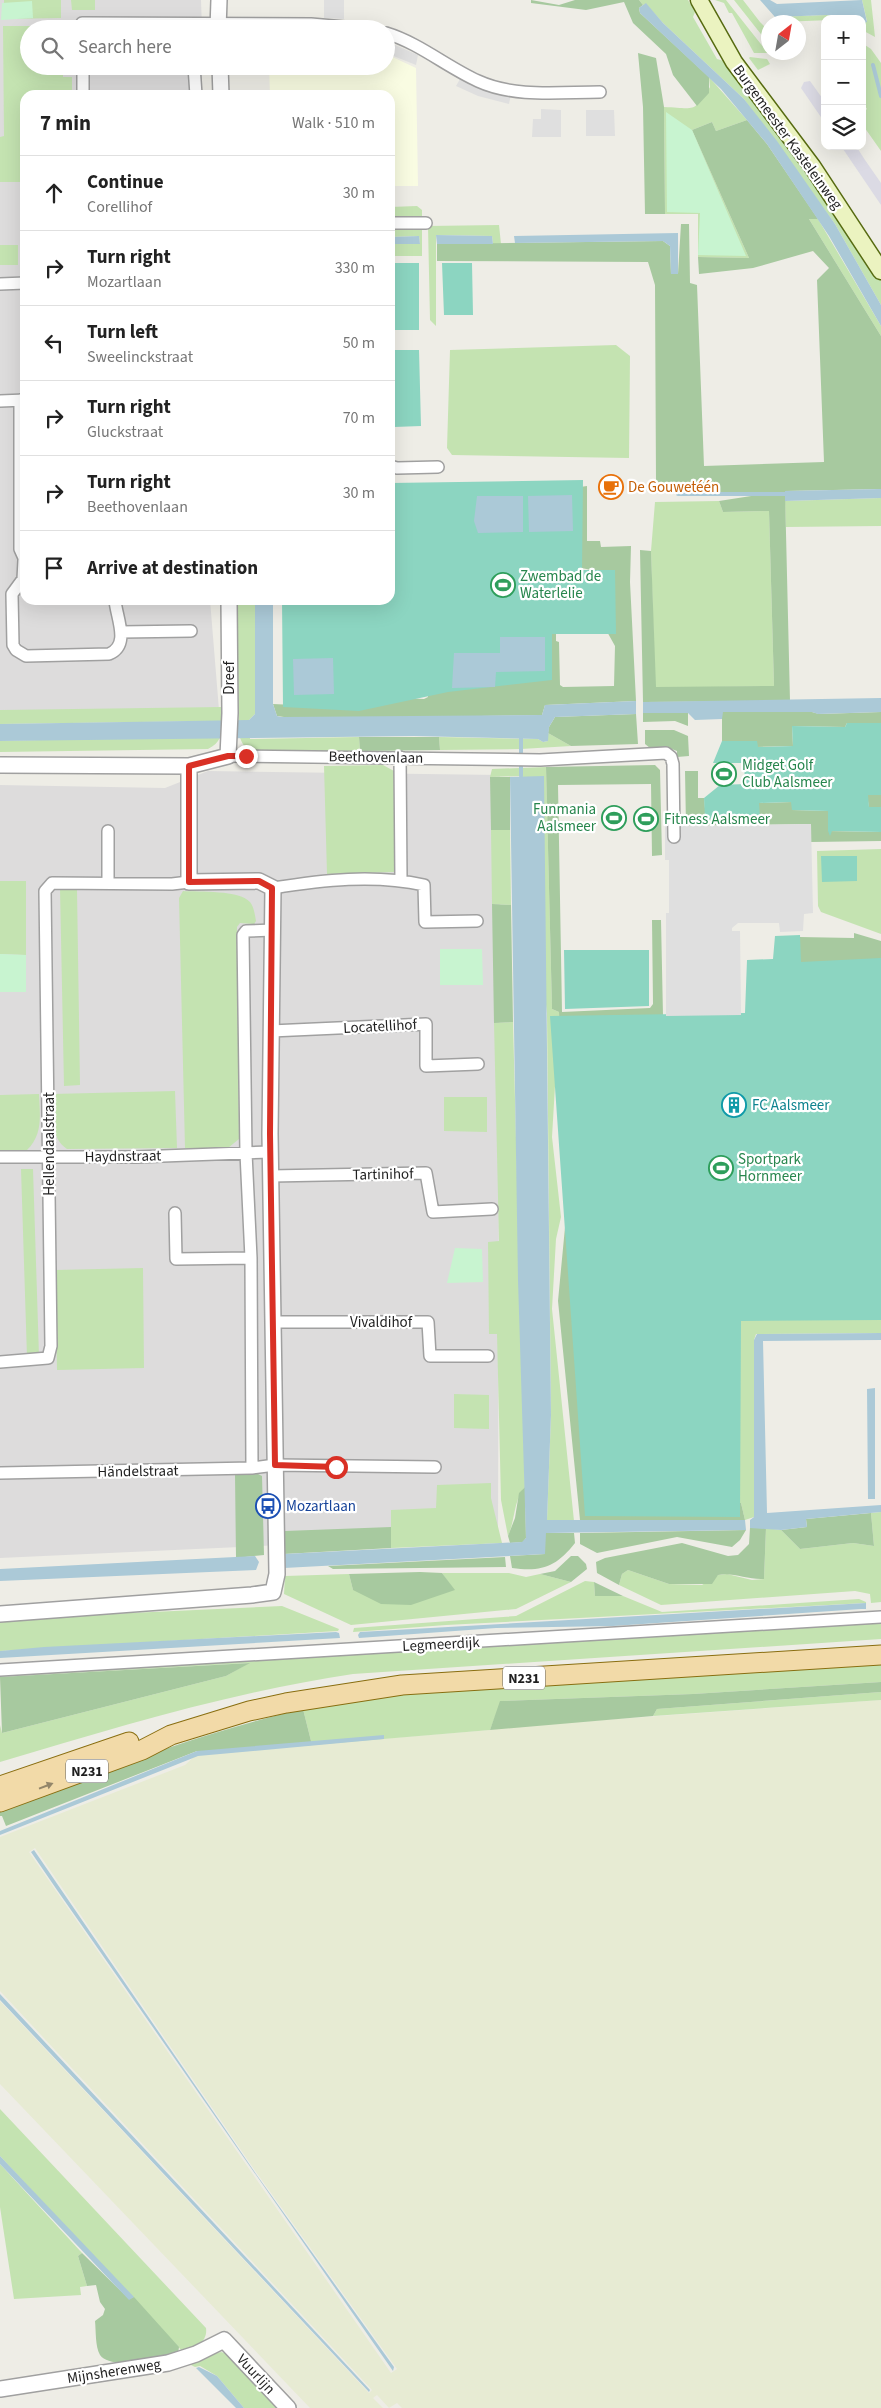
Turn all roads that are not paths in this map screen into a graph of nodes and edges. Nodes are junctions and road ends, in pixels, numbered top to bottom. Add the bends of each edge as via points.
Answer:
1 (219, 0) edge
2 (699, 0) edge
3 (711, 0) edge
4 (218, 20) edge
5 (395, 38) edge
6 (82, 75) edge
7 (195, 75) edge
8 (220, 75) edge
9 (83, 90) edge
10 (196, 90) edge
11 (221, 90) edge
12 (600, 92) dead end
13 (426, 222) dead end
14 (395, 223) edge
15 (881, 254) edge
16 (881, 271) edge
17 (0, 284) edge
18 (20, 284) edge
19 (20, 400) edge
20 (0, 401) edge
21 (395, 467) edge
22 (438, 467) dead end
23 (20, 583) edge
24 (115, 605) edge
25 (229, 605) edge
26 (191, 631) dead end
27 (121, 632) junction
28 (229, 748) junction
29 (400, 757) junction
30 (0, 765) edge
31 (189, 766) junction
32 (108, 831) dead end
33 (674, 837) dead end
34 (401, 880) junction
35 (189, 882) junction
36 (108, 883) junction
37 (272, 888) junction
38 (477, 921) dead end
39 (273, 930) junction
40 (271, 1031) junction
41 (478, 1064) dead end
42 (270, 1152) junction
43 (246, 1153) junction
44 (0, 1157) edge
45 (48, 1157) junction
46 (271, 1176) junction
47 (492, 1209) dead end
48 (175, 1213) dead end
49 (251, 1258) junction
50 (272, 1322) junction
51 (488, 1356) dead end
52 (0, 1362) edge
53 (275, 1465) junction
54 (435, 1467) dead end
55 (252, 1468) junction
56 (0, 1472) edge
57 (0, 1614) edge
58 (881, 1617) edge
59 (881, 1654) edge
60 (0, 1670) edge
61 (172, 1735) junction
62 (0, 1786) edge
63 (0, 1802) edge
64 (224, 2340) joint
65 (0, 2389) edge
66 (288, 2408) edge

1 - 4 street
2 - 16 main road, Burgemeester Kasteleinweg via 734,62 812,166
3 - 15 main road, Burgemeester Kasteleinweg via 743,56 821,160
5 - 12 street via 486,84 528,92
6 - 9 street
7 - 10 street
8 - 11 street
13 - 14 street
17 - 18 street
19 - 20 street
21 - 22 street
23 - 27 street via 12,594 13,645 20,654 110,654 119,647
24 - 27 street
25 - 28 street, Dreef
26 - 27 street
28 - 29 street, Beethovenlaan
28 - 31 street, Beethovenlaan
29 - 33 street, Beethovenlaan via 540,760 666,753 673,764
29 - 34 street
30 - 31 street, Beethovenlaan
31 - 35 street
32 - 36 street
34 - 37 street via 329,879
34 - 38 street via 424,884 425,922
35 - 36 street
35 - 37 street via 259,881
36 - 45 street, Hellendaalstraat via 52,883 45,891
37 - 39 street
39 - 40 street
39 - 43 street via 243,935
40 - 41 street, Locatellihof via 426,1024 426,1066
40 - 42 street
42 - 43 street
42 - 46 street
43 - 45 street, Haydnstraat
43 - 49 street
44 - 45 street, Haydnstraat
45 - 52 street, Hellendaalstraat via 50,1354 48,1358
46 - 47 street, Tartinihof via 426,1173 433,1212
46 - 50 street
48 - 49 street via 176,1259
49 - 55 street
50 - 51 street, Vivaldihof via 428,1322 430,1356
50 - 53 street
53 - 54 street, Händelstraat
53 - 55 street, Händelstraat
53 - 57 street via 277,1574 273,1592
55 - 56 street, Händelstraat
58 - 60 street, Legmeerdijk
59 - 61 main road, N231 via 402,1685 249,1711
61 - 62 main road, N231 via 140,1738
63 -> 61 main road, N231 via 142,1750
64 - 65 street, Mijnsherenweg via 168,2363
64 - 66 street, Vuurlijn

